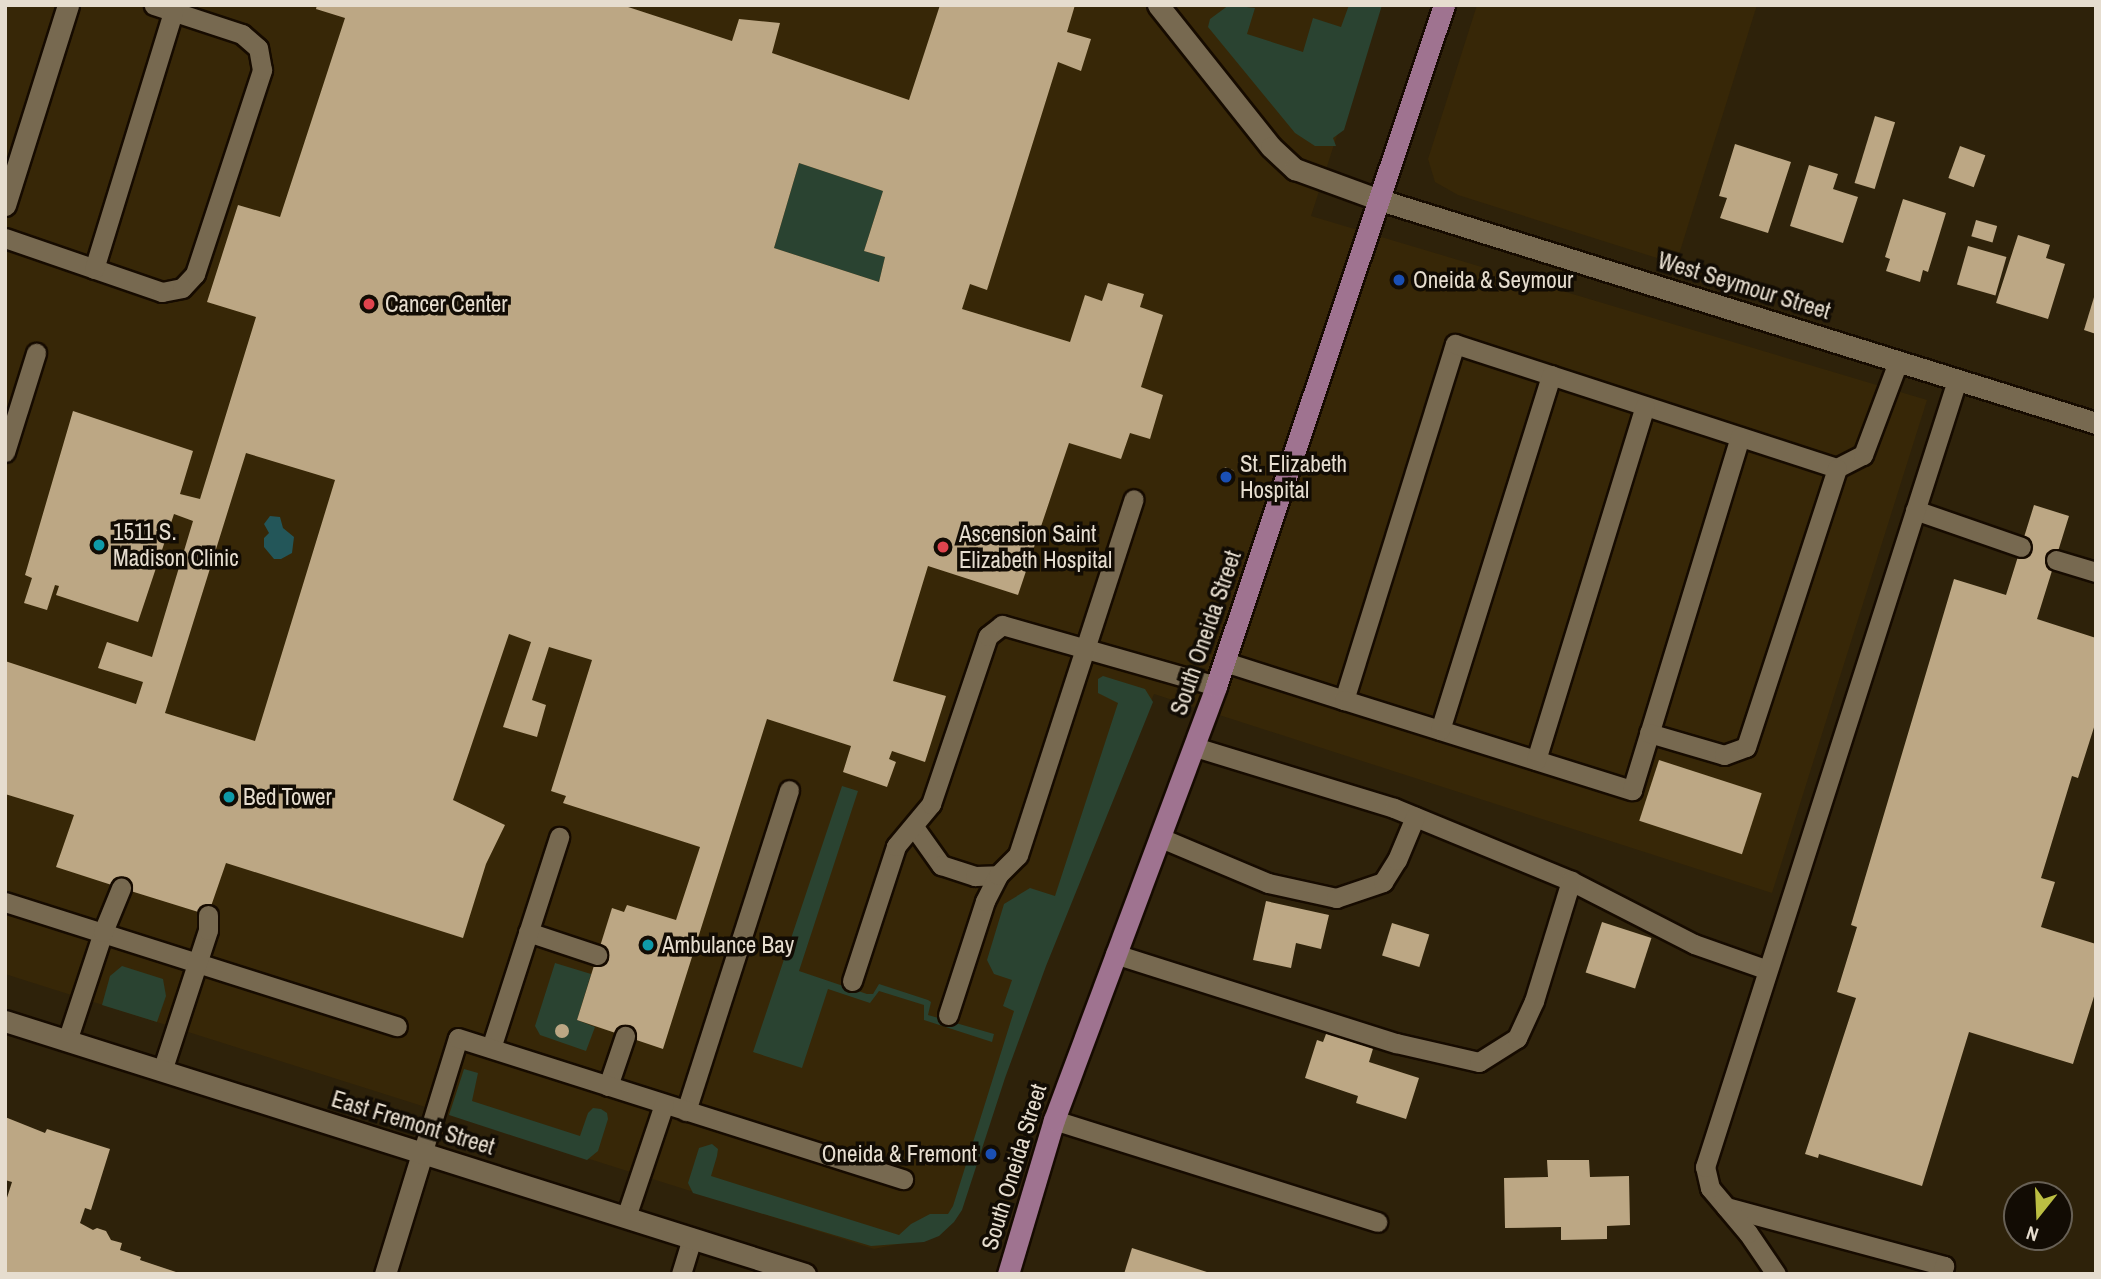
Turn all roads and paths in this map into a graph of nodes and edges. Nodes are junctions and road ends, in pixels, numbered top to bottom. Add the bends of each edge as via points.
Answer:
1 (68, 5) edge
2 (154, 5) edge
3 (1158, 5) edge
4 (1444, 5) edge
5 (173, 12) junction
6 (1377, 199) junction
7 (5, 205) edge
8 (5, 238) edge
9 (94, 269) junction
10 (36, 353) dead end
11 (1898, 362) junction
12 (1551, 375) junction
13 (1957, 380) junction
14 (1645, 406) junction
15 (2096, 423) edge
16 (1740, 437) junction
17 (5, 452) edge
18 (1837, 468) junction
19 (1134, 499) dead end
20 (1915, 510) junction
21 (2021, 547) dead end
22 (2056, 560) dead end
23 (2096, 572) edge
24 (1084, 648) junction
25 (1224, 662) junction
26 (1216, 686) junction
27 (1344, 701) junction
28 (1440, 730) junction
29 (1649, 733) junction
30 (1195, 747) junction
31 (1536, 760) junction
32 (789, 790) dead end
33 (1415, 817) junction
34 (914, 827) junction
35 (559, 837) dead end
36 (1161, 838) junction
37 (999, 875) junction
38 (1571, 881) junction
39 (121, 888) dead end
40 (5, 902) edge
41 (208, 915) dead end
42 (103, 932) junction
43 (528, 932) junction
44 (1115, 954) junction
45 (597, 955) dead end
46 (196, 962) junction
47 (1768, 970) junction
48 (852, 981) dead end
49 (948, 1015) dead end
50 (5, 1021) edge
51 (397, 1026) dead end
52 (625, 1036) dead end
53 (67, 1041) junction
54 (491, 1048) junction
55 (162, 1071) junction
56 (608, 1086) junction
57 (664, 1104) junction
58 (686, 1111) junction
59 (1054, 1120) junction
60 (422, 1154) junction
61 (903, 1179) dead end
62 (1726, 1207) junction
63 (626, 1217) junction
64 (1377, 1222) dead end
65 (692, 1238) junction
66 (385, 1274) edge
67 (681, 1274) edge
68 (805, 1274) edge
69 (1008, 1274) edge
70 (1776, 1274) edge
71 (1942, 1274) edge

1 - 7 street
2 - 5 lane
3 - 6 street, West Seymour Street via 1264,138 1295,169
4 - 6 main road, South Oneida Street
5 - 9 lane
5 - 9 lane via 242,34 258,48 262,70 195,274 182,288 162,292
6 - 11 street, West Seymour Street
6 - 25 main road, South Oneida Street
8 - 9 lane
10 - 17 lane
11 - 13 street, West Seymour Street
11 - 18 lane via 1863,455
12 - 14 lane
12 - 27 lane via 1455,344
12 - 28 lane
13 - 15 street, West Seymour Street
13 - 20 lane
14 - 16 lane
14 - 31 lane
16 - 18 lane
16 - 29 lane
18 - 29 lane via 1746,747 1724,755
19 - 24 lane
20 - 21 lane
20 - 47 lane
22 - 23 lane
24 - 26 lane
24 - 34 lane via 1002,625 988,636 931,803
24 - 37 lane via 1018,855
25 - 26 main road, South Oneida Street
25 - 27 lane
26 - 30 main road, South Oneida Street
27 - 28 lane
28 - 31 lane
29 - 31 lane via 1632,790
30 - 33 lane
30 - 36 main road, South Oneida Street
32 - 58 lane
33 - 36 lane via 1383,882 1336,898 1268,883
33 - 38 lane
34 - 37 lane via 941,865 975,876
34 - 48 lane via 896,846
35 - 43 lane
36 - 44 main road, South Oneida Street
37 - 49 lane via 985,901
38 - 44 lane via 1534,1001 1517,1038 1479,1062 1396,1043
38 - 47 lane via 1694,944
39 - 42 lane
40 - 42 lane
41 - 46 lane via 208,930
42 - 46 lane
42 - 53 lane
43 - 45 lane
43 - 54 lane
44 - 59 main road, South Oneida Street
46 - 51 lane
46 - 55 lane
47 - 62 lane via 1705,1167 1710,1188
50 - 53 street, East Fremont Street
52 - 56 lane
53 - 55 street, East Fremont Street
54 - 56 lane
54 - 60 lane via 458,1038
55 - 60 street, East Fremont Street
56 - 57 lane
57 - 58 lane
57 - 63 lane
58 - 61 lane
59 - 64 lane
59 - 69 main road, South Oneida Street
60 - 63 street, East Fremont Street
60 - 66 street
62 - 70 lane
62 - 71 lane via 1944,1266
63 - 65 street, East Fremont Street
65 - 67 lane
65 - 68 street, East Fremont Street

